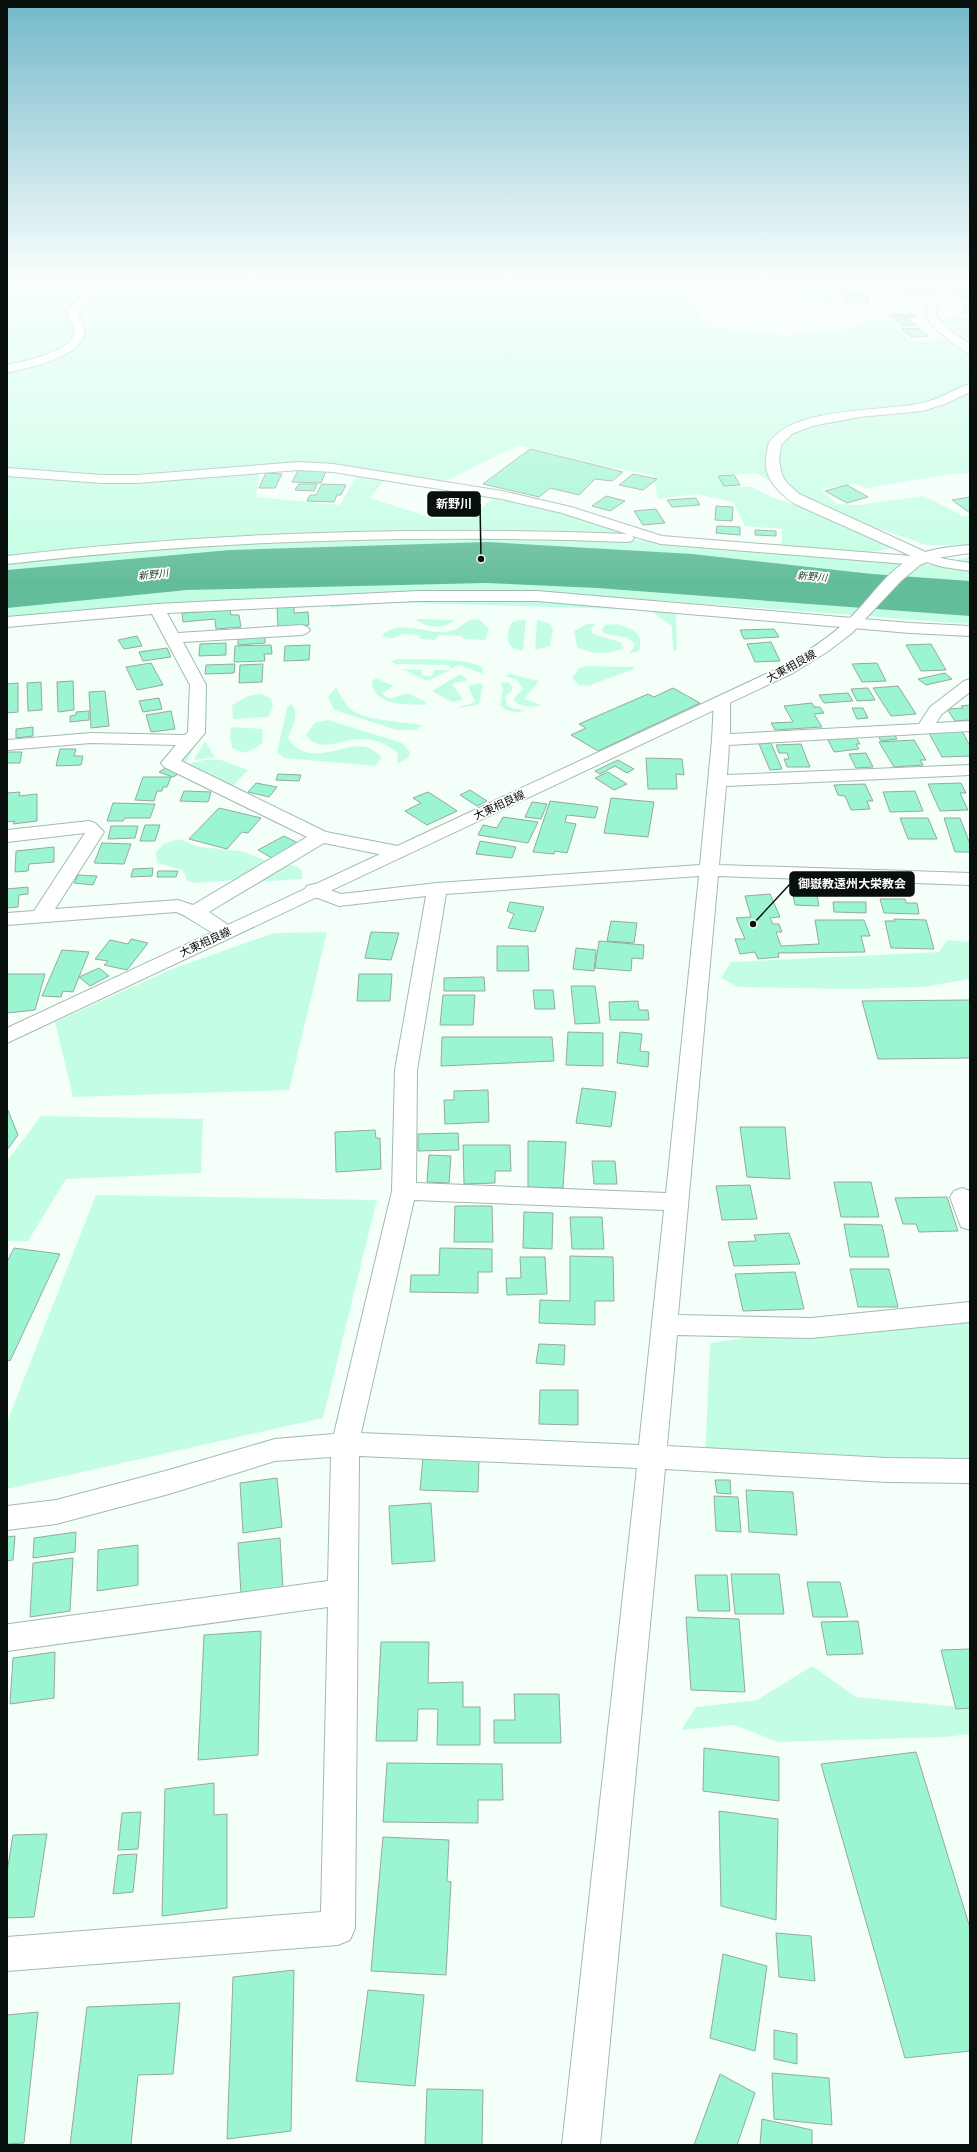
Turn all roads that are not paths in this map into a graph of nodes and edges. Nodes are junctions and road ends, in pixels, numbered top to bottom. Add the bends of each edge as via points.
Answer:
1 (970, 388) edge
2 (7, 472) edge
3 (661, 540) junction
4 (970, 550) edge
5 (7, 560) edge
6 (918, 561) junction
7 (970, 567) edge
8 (157, 609) junction
9 (855, 621) junction
10 (7, 622) edge
11 (302, 630) dead end
12 (970, 631) edge
13 (172, 638) junction
14 (970, 684) edge
15 (722, 701) junction
16 (970, 726) edge
17 (925, 727) junction
18 (189, 740) junction
19 (721, 740) junction
20 (7, 744) edge
21 (970, 770) edge
22 (716, 781) junction
23 (7, 836) edge
24 (321, 838) junction
25 (398, 852) junction
26 (709, 870) junction
27 (970, 879) edge
28 (437, 889) junction
29 (314, 890) junction
30 (195, 912) junction
31 (41, 916) junction
32 (7, 918) edge
33 (226, 932) junction
34 (7, 1036) edge
35 (404, 1191) junction
36 (962, 1197) dead end
37 (677, 1202) junction
38 (970, 1221) edge
39 (970, 1312) edge
40 (664, 1325) junction
41 (345, 1444) junction
42 (652, 1457) junction
43 (970, 1471) edge
44 (7, 1518) edge
45 (343, 1592) junction
46 (9, 1638) dead end
47 (7, 1954) edge
48 (581, 2145) edge

1 - 6 street via 921,408 848,414 815,421 785,433 776,440 771,455 773,468 782,488 800,501
2 - 3 street via 137,479 299,466 333,468 502,495 566,510
3 - 5 street via 474,533 301,538 164,546
3 - 6 street
4 - 6 street, 大東相良線 via 947,552
6 - 7 street
6 - 9 street, 大東相良線 via 880,593
8 - 9 street via 418,596 537,596
8 - 10 street
8 - 13 street
9 - 12 street
9 - 15 street, 大東相良線 via 821,649 793,667
11 - 13 street
13 - 18 street via 198,685 196,733
14 - 17 street via 936,711
15 - 19 street
15 - 25 street, 大東相良線
16 - 17 street
17 - 19 street
18 - 20 street via 92,738
18 - 24 street via 170,763
19 - 22 street
21 - 22 street
22 - 26 street
23 - 31 street via 90,827 95,832
24 - 25 street
24 - 30 street
25 - 29 street, 大東相良線
26 - 27 street
26 - 28 street
26 - 37 street
28 - 29 street via 339,900
28 - 35 street via 406,1070
29 - 33 street, 大東相良線
30 - 31 street via 178,906
30 - 33 street
31 - 32 street
33 - 34 street, 大東相良線
35 - 37 street
35 - 41 street
36 - 38 street
37 - 40 street
39 - 40 street via 811,1328
40 - 42 street
41 - 42 street
41 - 44 street via 275,1450 56,1512
41 - 45 street
42 - 43 street via 887,1470
42 - 48 street
45 - 46 street
45 - 47 street via 338,1928

